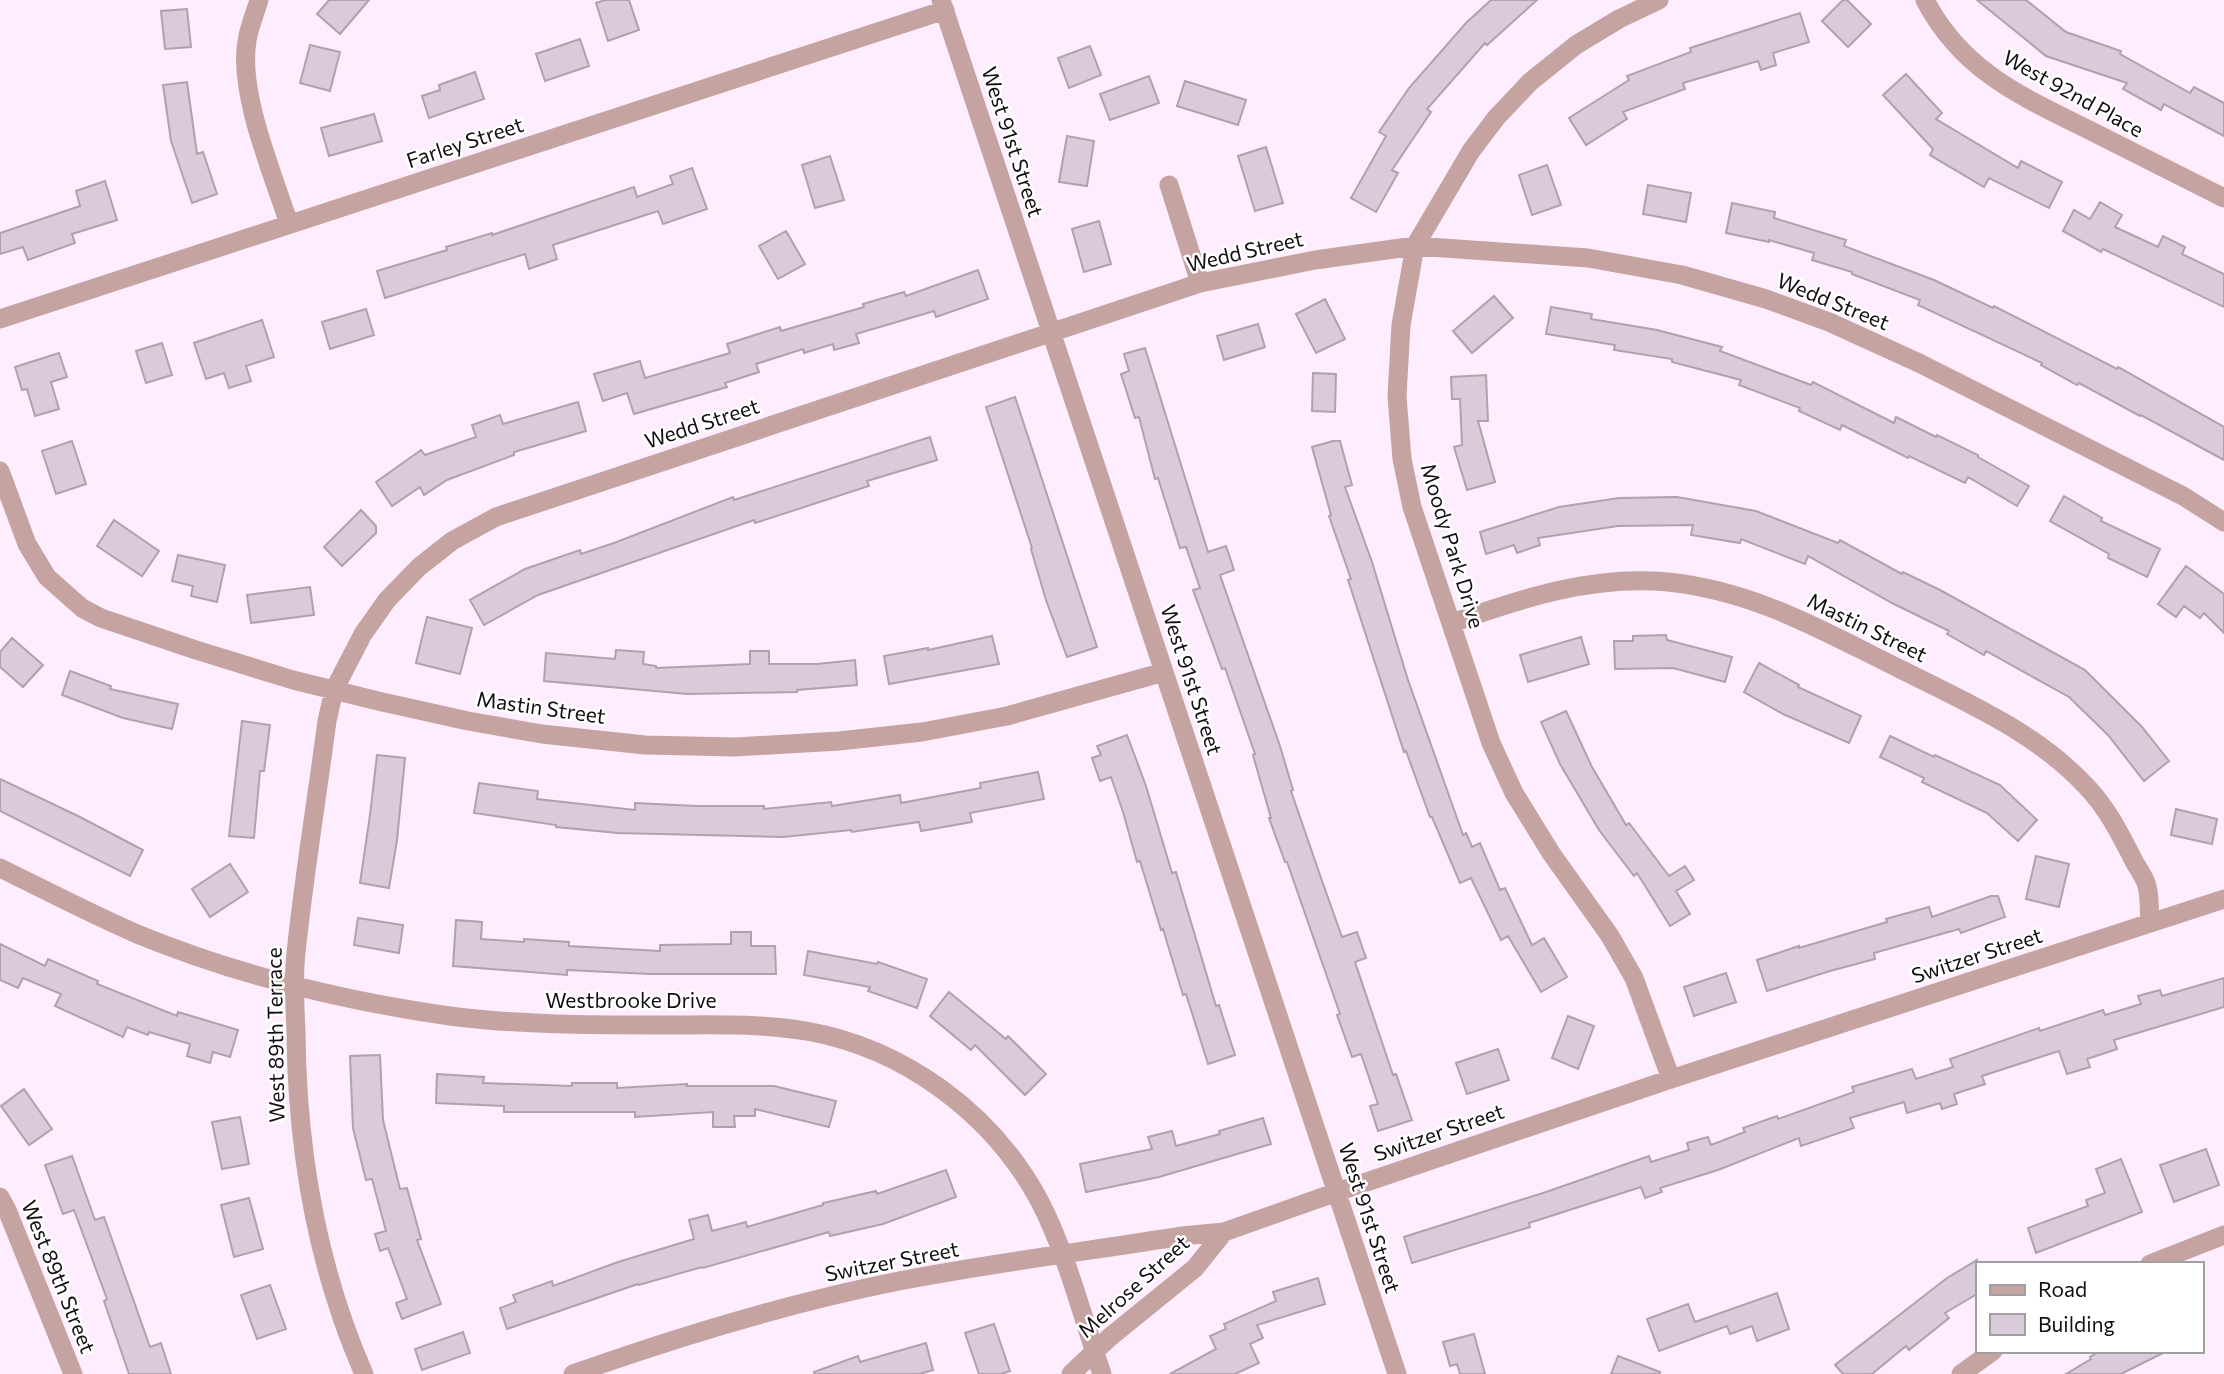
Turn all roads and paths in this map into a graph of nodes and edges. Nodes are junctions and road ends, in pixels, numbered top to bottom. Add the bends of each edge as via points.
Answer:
1 (259, 0) edge
2 (1660, 0) edge
3 (1925, 0) edge
4 (943, 5) edge
5 (1169, 185) dead end
6 (2224, 198) edge
7 (289, 224) junction
8 (1415, 246) junction
9 (1200, 284) junction
10 (0, 319) edge
11 (1052, 334) junction
12 (0, 471) edge
13 (2224, 522) edge
14 (1452, 623) junction
15 (1164, 673) junction
16 (334, 690) junction
17 (0, 868) edge
18 (2224, 899) edge
19 (2150, 923) junction
20 (295, 985) junction
21 (1671, 1079) junction
22 (1337, 1192) junction
23 (0, 1197) edge
24 (1224, 1232) junction
25 (2224, 1235) edge
26 (1062, 1255) junction
27 (2155, 1262) edge
28 (1095, 1353) junction
29 (1990, 1353) edge
30 (73, 1374) edge
31 (364, 1374) edge
32 (573, 1374) edge
33 (1071, 1374) edge
34 (1102, 1374) edge
35 (1397, 1374) edge
36 (1961, 1374) edge

1 - 7 street via 247,44 246,77
2 - 8 street, Moody Park Drive via 1576,45 1530,82 1471,151
3 - 6 street, West 92nd Place via 1967,58 2009,89
4 - 7 street, Farley Street
4 - 11 street, West 91st Street
5 - 9 street
7 - 10 street, Farley Street
8 - 9 street, Wedd Street via 1315,260
8 - 13 street, Wedd Street via 1588,258 1682,275 1766,299 1919,363 2183,496
8 - 14 street, Moody Park Drive via 1401,325 1397,384 1402,458 1412,507
9 - 11 street, Wedd Street
11 - 15 street, West 91st Street
11 - 16 street, Wedd Street via 496,517 452,541 387,600
12 - 16 street, Mastin Street via 27,544 47,577 82,608 196,650
14 - 19 street, Mastin Street via 1531,596 1623,581 1667,582 1758,601 1970,704 2054,756 2087,787 2116,825 2147,886
14 - 21 street, Moody Park Drive via 1491,743 1514,793 1634,978
15 - 16 street, Mastin Street via 1007,716 922,732 736,747 645,745 542,734
15 - 22 street, West 91st Street
16 - 20 street, West 89th Terrace
17 - 20 street, Westbrooke Drive via 136,933
18 - 19 street, Switzer Street
19 - 21 street, Switzer Street
20 - 26 street, Westbrooke Drive via 454,1016 538,1024 757,1025 809,1031 859,1045 924,1077 980,1122 1038,1198
20 - 31 street, West 89th Terrace via 296,1084 315,1220 333,1292
21 - 22 street, Switzer Street
22 - 24 street, Switzer Street
22 - 35 street, West 91st Street
23 - 30 street, West 89th Street
24 - 26 street, Switzer Street
24 - 28 street, Melrose Street via 1195,1268
25 - 27 street
26 - 28 street, Westbrooke Drive
26 - 32 street, Switzer Street via 833,1296 714,1327
28 - 33 street, Melrose Street
28 - 34 street, Westbrooke Drive
29 - 36 street

